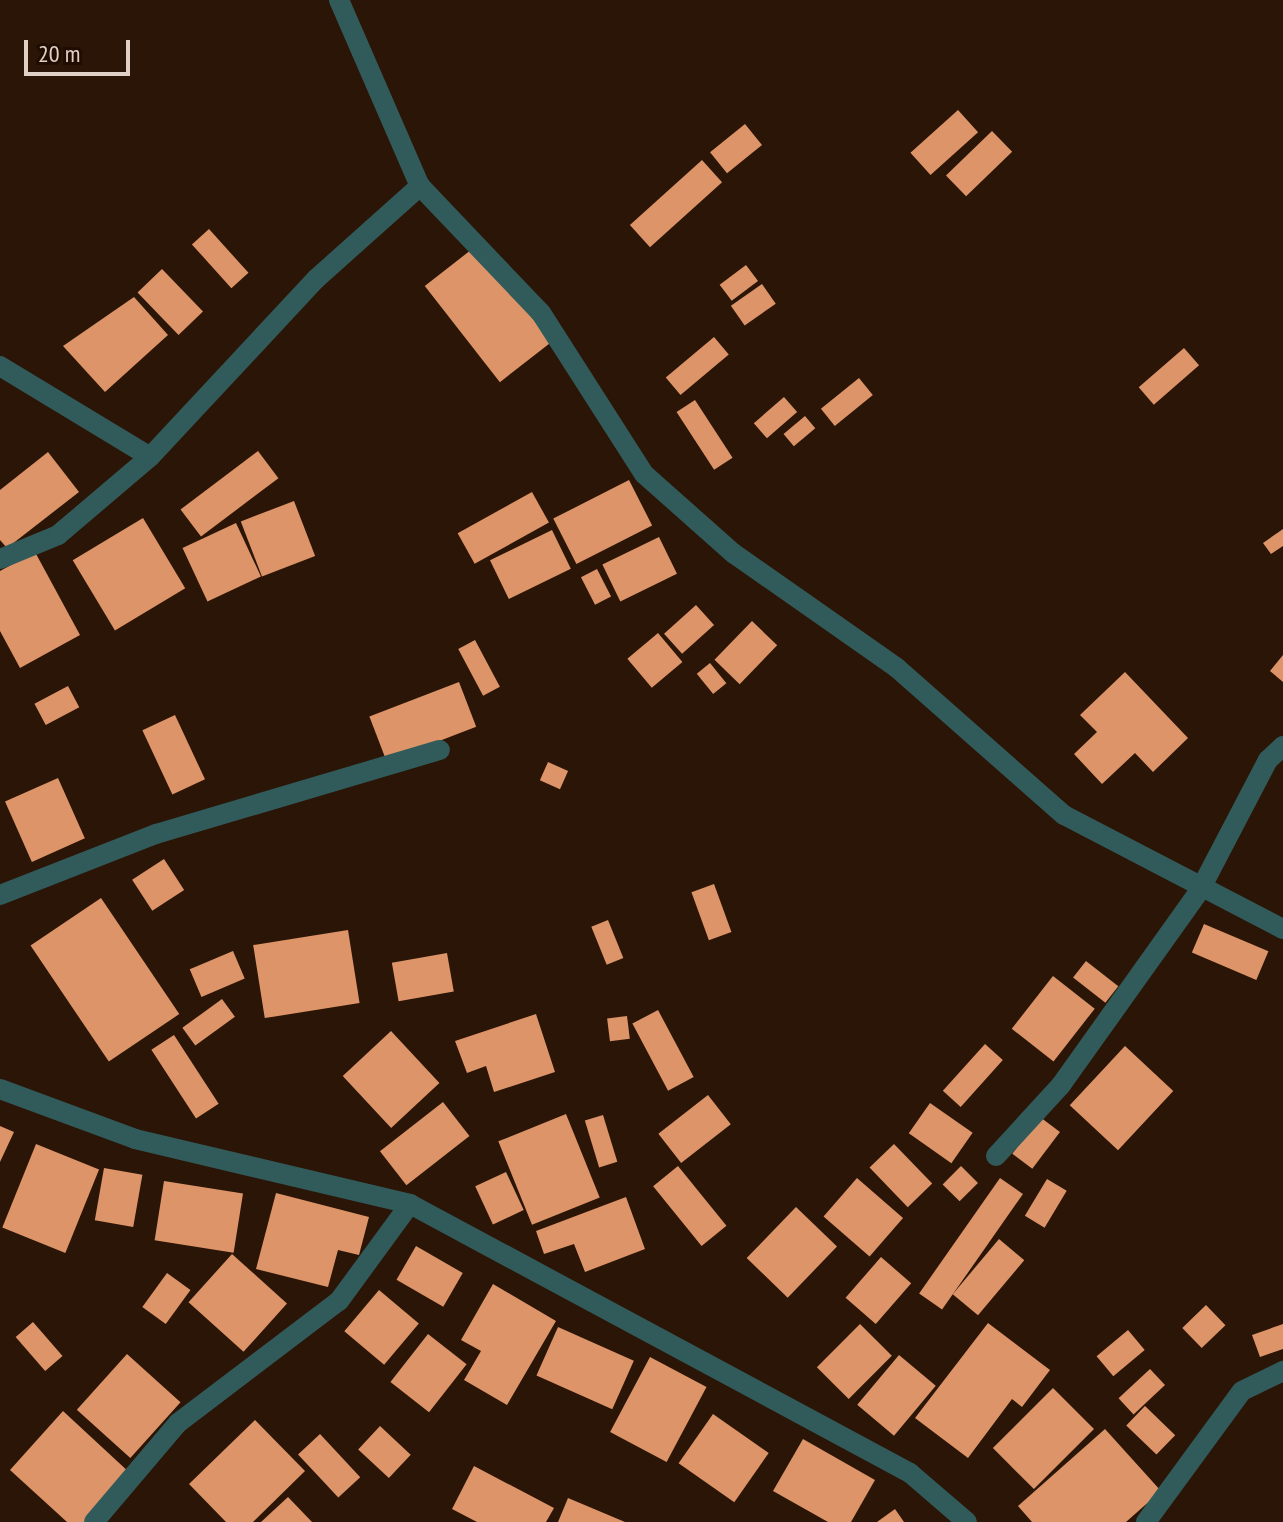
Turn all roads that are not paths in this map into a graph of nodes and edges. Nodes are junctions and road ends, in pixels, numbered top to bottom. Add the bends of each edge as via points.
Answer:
1 (339, 0) edge
2 (420, 186) junction
3 (0, 366) edge
4 (150, 457) junction
5 (0, 559) edge
6 (1283, 746) edge
7 (440, 750) dead end
8 (1200, 890) junction
9 (0, 895) edge
10 (1283, 929) edge
11 (0, 1089) edge
12 (996, 1156) dead end
13 (410, 1204) junction
14 (1283, 1371) edge
15 (94, 1522) edge
16 (967, 1522) edge
17 (1146, 1522) edge

1 - 2 street
2 - 4 street via 316,279
2 - 8 street via 541,313 644,474 733,553 897,668 1064,815
3 - 4 street
4 - 5 street via 58,535
6 - 8 street via 1268,760
7 - 9 street via 156,834
8 - 10 street
8 - 12 street via 1061,1085
11 - 13 street via 135,1139
13 - 15 street via 339,1301 178,1423
13 - 16 street via 910,1473
14 - 17 street via 1242,1391

